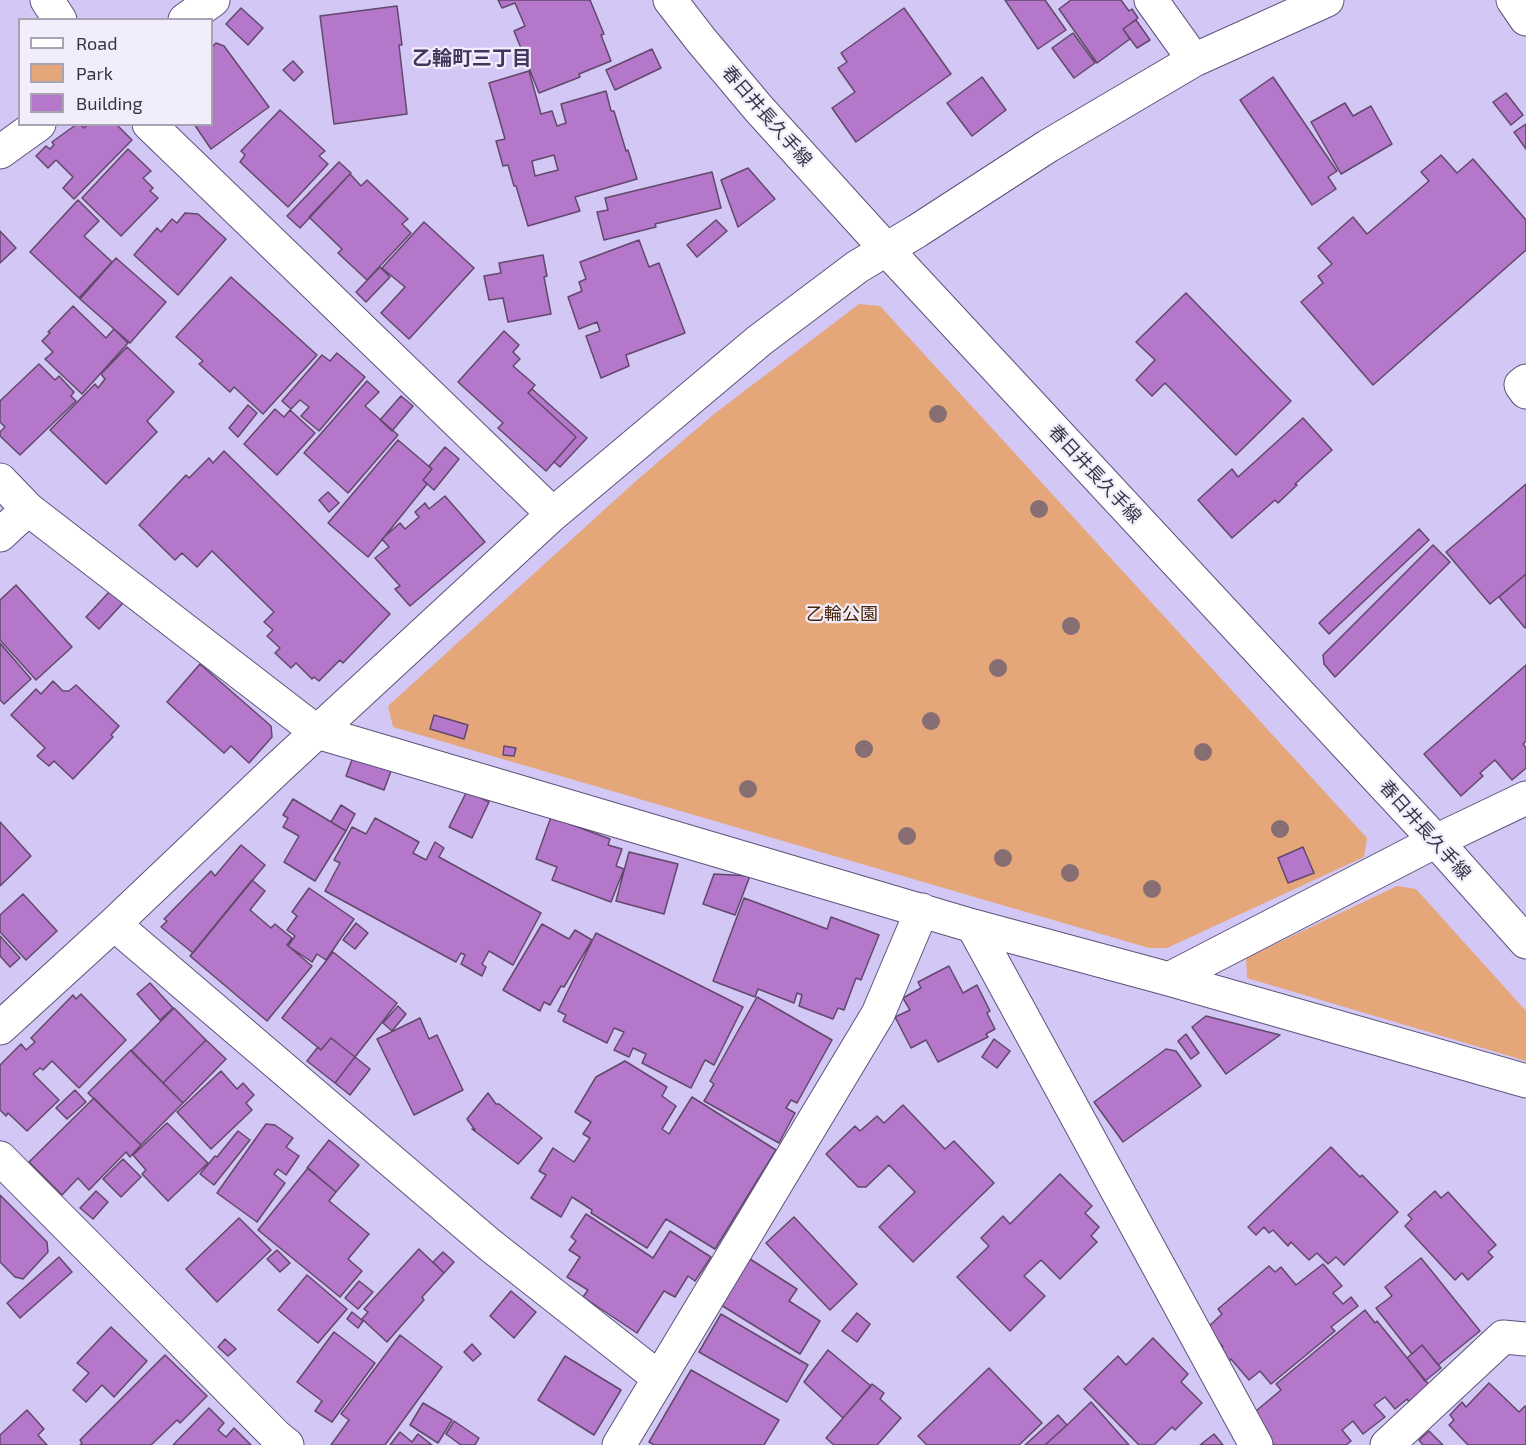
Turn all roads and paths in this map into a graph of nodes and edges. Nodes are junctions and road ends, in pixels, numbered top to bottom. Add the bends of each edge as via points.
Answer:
1 (47, 0) edge
2 (213, 0) edge
3 (670, 0) edge
4 (1151, 0) edge
5 (1327, 0) edge
6 (1513, 0) edge
7 (59, 18) edge
8 (188, 18) edge
9 (1526, 19) edge
10 (1194, 60) junction
11 (36, 126) edge
12 (151, 126) edge
13 (0, 152) edge
14 (886, 249) junction
15 (1526, 381) edge
16 (1526, 392) edge
17 (0, 480) edge
18 (28, 509) junction
19 (553, 514) junction
20 (0, 535) edge
21 (318, 732) junction
22 (1526, 798) edge
23 (1436, 841) junction
24 (922, 910) junction
25 (114, 924) junction
26 (973, 926) junction
27 (1526, 942) edge
28 (1169, 979) junction
29 (0, 1028) edge
30 (1526, 1081) edge
31 (0, 1158) edge
32 (1526, 1339) edge
33 (659, 1378) junction
34 (287, 1445) edge
35 (618, 1445) edge
36 (1256, 1445) edge
37 (1387, 1445) edge

1 - 7 street
2 - 8 street
3 - 14 street, 春日井長久手線 via 759,109
4 - 10 street
5 - 10 street
6 - 9 street
10 - 14 street via 1048,146
11 - 13 street
12 - 19 street
14 - 19 street via 760,340
14 - 23 street, 春日井長久手線
15 - 16 street via 1521,385
17 - 18 street
18 - 20 street
18 - 21 street
19 - 21 street
21 - 24 street
21 - 25 street
22 - 23 street
23 - 27 street, 春日井長久手線
23 - 28 street
24 - 26 street
24 - 33 street via 878,1014
25 - 29 street
25 - 33 street via 490,1245
26 - 28 street
26 - 36 street
28 - 30 street
31 - 34 street
32 - 37 street via 1503,1337
33 - 35 street

